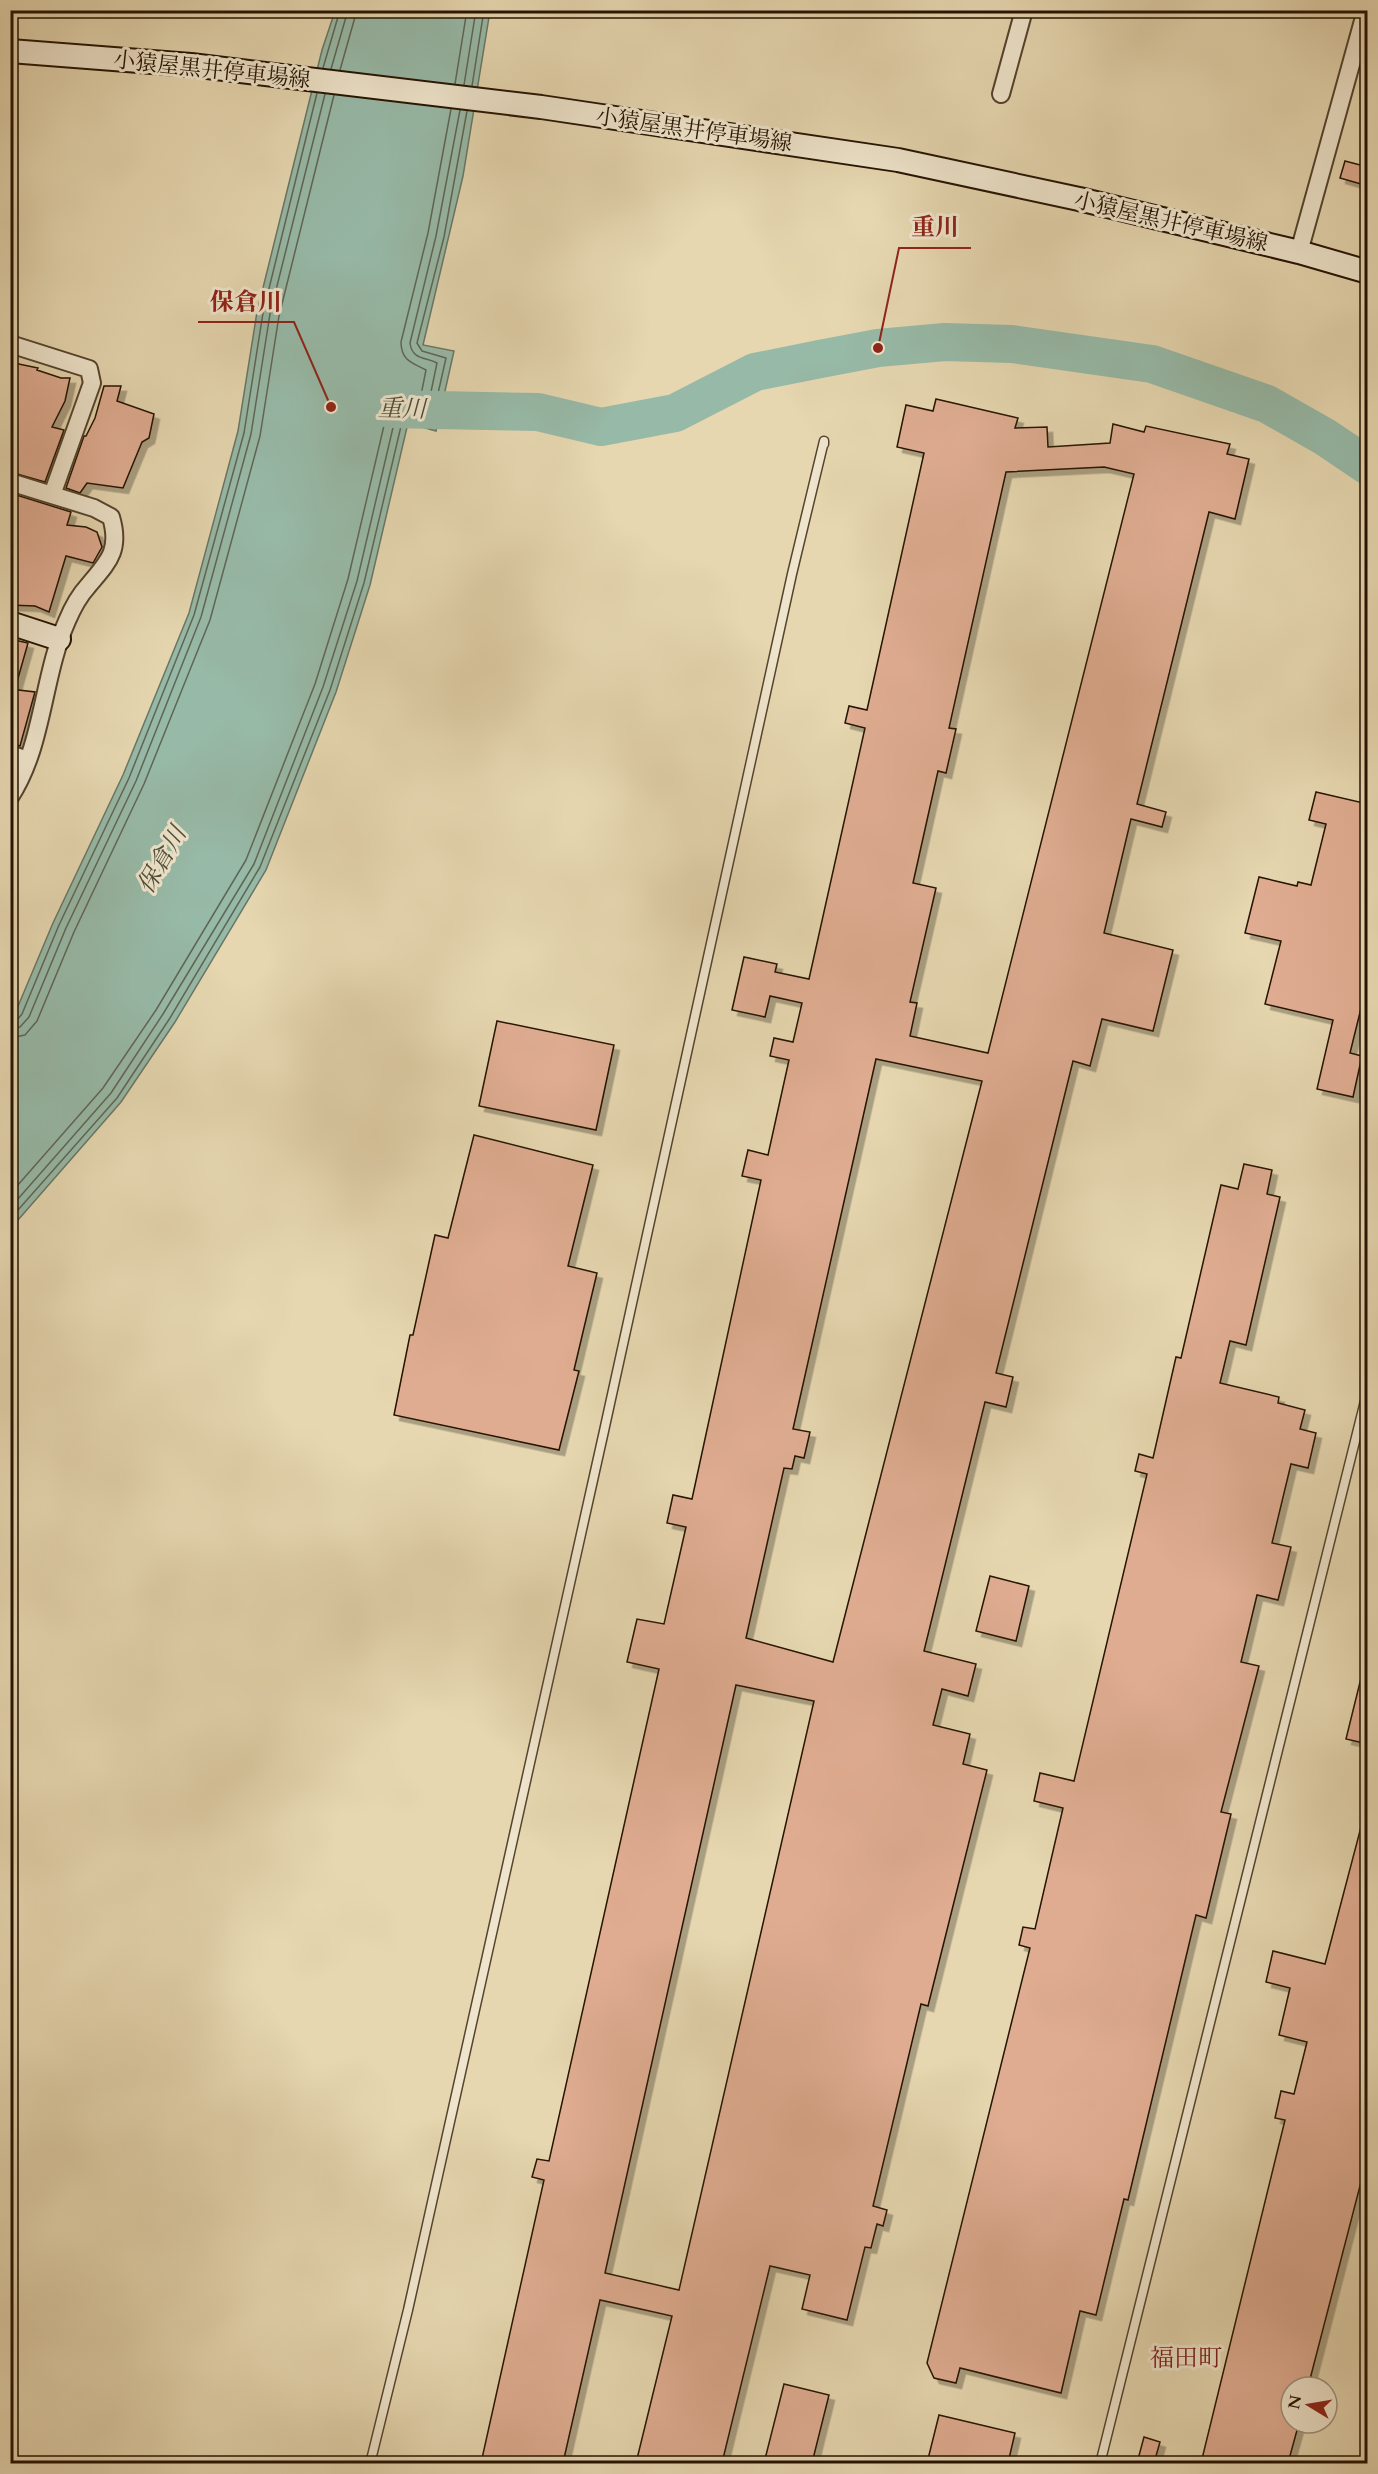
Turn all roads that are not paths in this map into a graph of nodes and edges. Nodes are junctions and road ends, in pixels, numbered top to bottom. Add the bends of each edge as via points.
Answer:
1 (1024, 10) edge
2 (1366, 10) edge
3 (10, 51) edge
4 (1001, 94) dead end
5 (1299, 252) junction
6 (1368, 272) edge
7 (10, 344) edge
8 (824, 444) dead end
9 (10, 482) edge
10 (52, 495) junction
11 (10, 623) edge
12 (59, 639) junction
13 (10, 754) edge
14 (28, 760) junction
15 (10, 797) edge
16 (1368, 1389) edge
17 (370, 2463) edge
18 (1100, 2463) edge

1 - 4 street
2 - 5 street
3 - 5 main road, 小猿屋黒井停車場線 via 191,65 541,107 898,160
5 - 6 main road, 小猿屋黒井停車場線
7 - 10 street via 89,369 92,383
8 - 17 lane via 416,2276
9 - 10 street
10 - 12 street via 111,517 116,534 113,552 74,605
11 - 12 main road
12 - 14 street
13 - 14 street
14 - 15 street
16 - 18 lane

